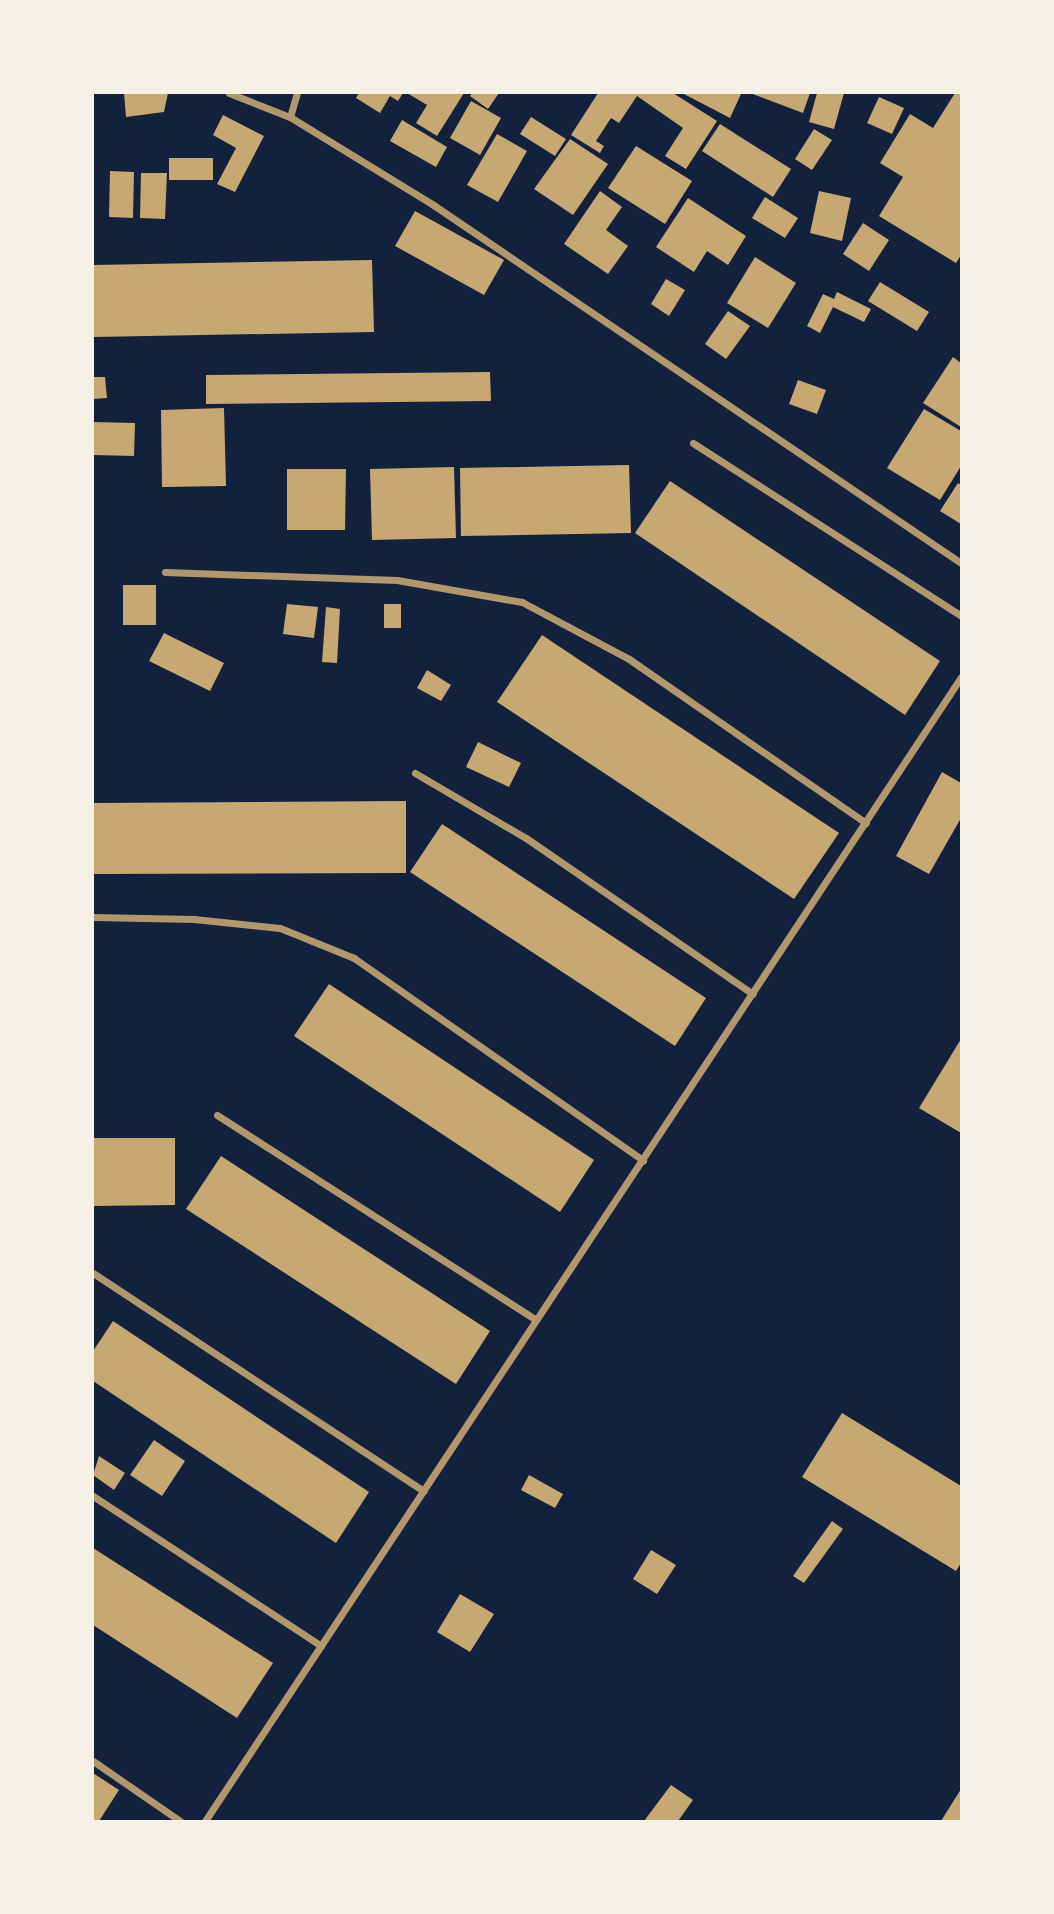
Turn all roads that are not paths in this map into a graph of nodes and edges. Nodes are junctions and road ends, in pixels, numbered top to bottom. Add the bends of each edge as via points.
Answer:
1 (229, 93) edge
2 (296, 93) edge
3 (290, 117) junction
4 (693, 443) dead end
5 (961, 563) edge
6 (165, 572) dead end
7 (961, 616) edge
8 (961, 677) edge
9 (415, 773) dead end
10 (866, 823) junction
11 (93, 917) edge
12 (752, 994) junction
13 (217, 1115) dead end
14 (643, 1160) junction
15 (93, 1273) edge
16 (536, 1320) junction
17 (423, 1491) junction
18 (93, 1496) edge
19 (321, 1646) junction
20 (93, 1761) edge
21 (180, 1821) edge
22 (205, 1821) edge

1 - 3 street
2 - 3 street
3 - 5 street via 585,304
4 - 7 street
6 - 10 street via 397,580 522,602 629,659
8 - 10 street
9 - 12 street via 526,838
10 - 12 street
11 - 14 street via 194,919 280,928 355,958
12 - 14 street
13 - 16 street
14 - 16 street
15 - 17 street
16 - 17 street
17 - 19 street
18 - 19 street
19 - 22 street
20 - 21 street

